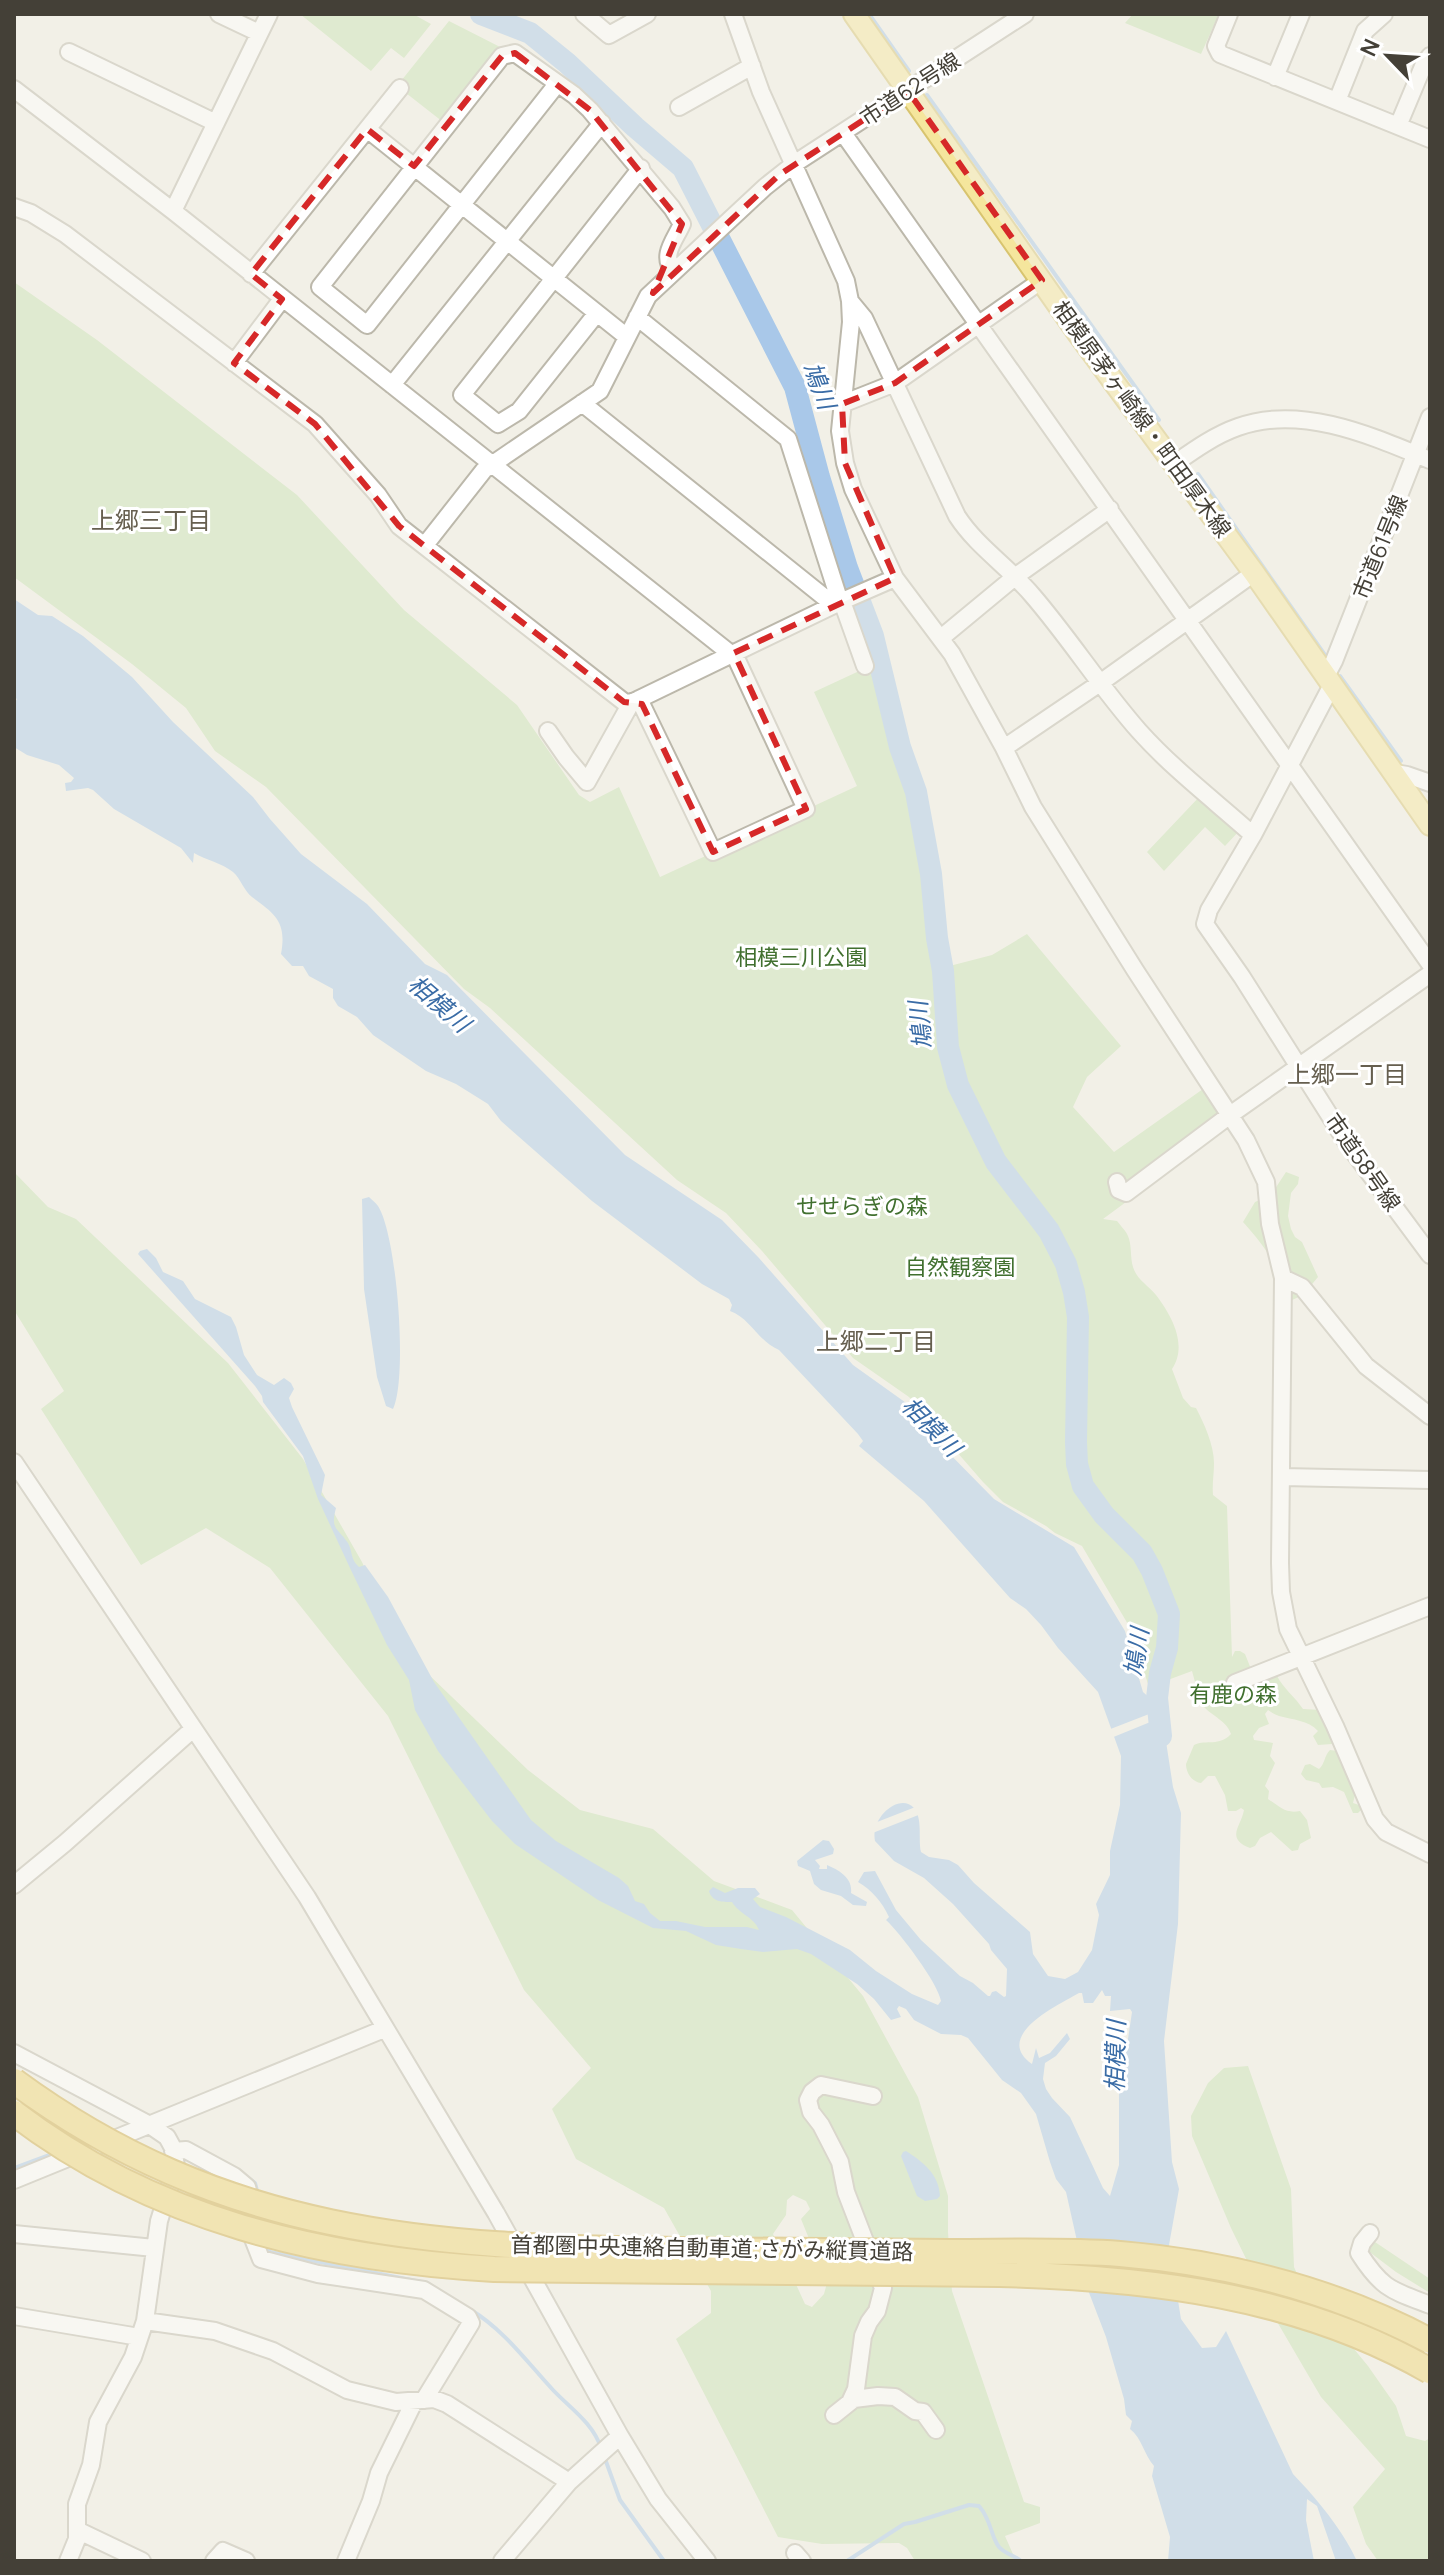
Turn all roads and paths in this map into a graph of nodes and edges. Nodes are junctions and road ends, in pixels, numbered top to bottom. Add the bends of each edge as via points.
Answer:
1 (219, 14) edge
2 (269, 14) edge
3 (584, 14) edge
4 (647, 14) edge
5 (733, 14) edge
6 (854, 14) edge
7 (1025, 14) edge
8 (1229, 14) edge
9 (1301, 14) edge
10 (1384, 14) edge
11 (259, 33) junction
12 (69, 52) dead end
13 (1430, 56) edge
14 (752, 66) junction
15 (1275, 77) junction
16 (557, 84) junction
17 (400, 88) dead end
18 (14, 89) edge
19 (908, 91) junction
20 (1337, 101) junction
21 (679, 107) dead end
22 (216, 123) junction
23 (602, 123) junction
24 (1398, 126) junction
25 (367, 129) junction
26 (843, 133) junction
27 (1430, 139) edge
28 (794, 164) junction
29 (414, 166) junction
30 (641, 168) junction
31 (462, 204) junction
32 (14, 207) edge
33 (173, 211) junction
34 (508, 242) junction
35 (674, 271) junction
36 (251, 274) junction
37 (555, 278) junction
38 (1042, 280) junction
39 (282, 299) junction
40 (850, 301) junction
41 (597, 313) junction
42 (637, 317) junction
43 (979, 323) junction
44 (627, 337) junction
45 (234, 363) junction
46 (895, 383) junction
47 (392, 385) junction
48 (582, 403) junction
49 (842, 404) junction
50 (1430, 417) edge
51 (1422, 457) edge
52 (1174, 464) junction
53 (492, 466) junction
54 (1110, 509) junction
55 (425, 545) junction
56 (1254, 573) junction
57 (1016, 576) junction
58 (895, 578) junction
59 (840, 602) junction
60 (1188, 620) junction
61 (941, 638) junction
62 (731, 655) junction
63 (865, 666) dead end
64 (1329, 680) junction
65 (1100, 683) junction
66 (635, 701) junction
67 (548, 731) dead end
68 (1004, 748) junction
69 (1289, 763) junction
70 (1395, 773) junction
71 (1430, 783) edge
72 (1430, 825) edge
73 (1253, 835) junction
74 (1430, 964) edge
75 (1430, 974) edge
76 (1299, 1067) junction
77 (1230, 1115) junction
78 (1117, 1182) dead end
79 (1430, 1255) edge
80 (1283, 1278) junction
81 (1430, 1416) edge
82 (14, 1462) edge
83 (1282, 1477) junction
84 (1430, 1480) edge
85 (20, 1482) edge
86 (1430, 1606) edge
87 (1300, 1659) junction
88 (1235, 1683) dead end
89 (193, 1729) junction
90 (1430, 1854) edge
91 (14, 1885) edge
92 (384, 2029) junction
93 (14, 2053) edge
94 (14, 2081) edge
95 (873, 2096) dead end
96 (14, 2113) edge
97 (148, 2124) junction
98 (173, 2151) junction
99 (14, 2180) edge
100 (1370, 2233) dead end
101 (14, 2234) edge
102 (154, 2248) junction
103 (1430, 2305) edge
104 (14, 2316) edge
105 (142, 2329) junction
106 (1430, 2341) edge
107 (1430, 2371) edge
108 (419, 2401) junction
109 (850, 2402) junction
110 (834, 2415) dead end
111 (936, 2430) dead end
112 (610, 2445) junction
113 (569, 2482) junction
114 (77, 2530) junction
115 (508, 2559) edge
116 (68, 2561) edge
117 (142, 2561) edge
118 (214, 2561) edge
119 (246, 2561) edge
120 (346, 2561) edge
121 (707, 2561) edge

1 - 11 street
2 - 11 street
3 - 4 street via 609,35
5 - 14 street
6 - 19 main road, 相模原茅ヶ崎線・町田厚木線
7 - 19 street, 市道62号線
8 - 15 street via 1217,51
9 - 15 street
10 - 20 street via 1365,31
11 - 22 street
12 - 22 street
13 - 24 street
14 - 21 street
14 - 28 street
15 - 20 street
16 - 23 street
16 - 29 street via 515,53 502,56
16 - 31 street
17 - 25 street
18 - 33 street
19 - 26 street, 市道62号線
19 - 38 main road, 相模原茅ヶ崎線・町田厚木線
20 - 24 street
22 - 33 street
23 - 30 street
23 - 34 street
24 - 27 street
25 - 29 street
25 - 36 street
26 - 28 street, 市道62号線
26 - 43 street
28 - 35 street, 市道62号線
28 - 40 street
29 - 31 street
29 - 31 street via 320,287 355,316 367,325
30 - 35 street via 682,224 668,252 667,263
30 - 37 street
31 - 34 street
32 - 45 street via 65,234
33 - 36 street
34 - 37 street
34 - 47 street
35 - 42 street, 市道62号線 via 648,296
36 - 39 street
37 - 41 street
37 - 41 street via 462,395 498,424 519,411
38 - 43 street
38 - 52 main road, 相模原茅ヶ崎線・町田厚木線
39 - 45 street
39 - 47 street
40 - 46 street via 864,318
40 - 49 street
41 - 44 street
42 - 44 street, 市道62号線
42 - 59 street via 788,439
43 - 46 street
43 - 54 street
44 - 48 street, 市道62号線 via 600,391
45 - 55 street via 315,424 399,526
46 - 49 street
46 - 57 street via 957,516 968,533
47 - 53 street
48 - 53 street, 市道62号線
48 - 59 street
49 - 58 street via 845,463
50 - 51 street, 市道61号線
51 - 52 street via 1349,431 1285,419 1240,426
51 - 64 street, 市道61号線 via 1413,464
52 - 56 main road, 相模原茅ヶ崎線・町田厚木線
53 - 55 street, 市道62号線
53 - 62 street
54 - 57 street
54 - 60 street
55 - 66 street via 624,702
56 - 60 street
56 - 64 main road, 相模原茅ヶ崎線・町田厚木線
57 - 61 street
57 - 65 street
58 - 59 street
58 - 61 street
59 - 62 street
59 - 63 street
60 - 65 street
60 - 69 street
61 - 68 street
62 - 66 street
62 - 66 street via 806,809 713,852
64 - 69 street, 市道61号線
64 - 70 main road, 相模原茅ヶ崎線・町田厚木線
65 - 68 street
65 - 73 street via 1148,741
66 - 67 street via 587,782
68 - 77 street via 1033,807
69 - 73 street, 市道61号線
69 - 74 street
70 - 71 street
70 - 72 main road, 相模原茅ヶ崎線・町田厚木線
73 - 76 street, 市道58号線 via 1205,924
75 - 76 street
76 - 77 street
76 - 79 street, 市道58号線 via 1347,1143
77 - 78 street via 1126,1193
77 - 80 street via 1266,1182
80 - 81 street via 1302,1287 1366,1366
80 - 83 street
82 - 85 street
83 - 84 street
83 - 87 street via 1281,1592
85 - 89 street
86 - 87 street
87 - 88 street
87 - 90 street via 1375,1819 1386,1832
89 - 91 street
89 - 92 street via 307,1897
92 - 97 street
92 - 112 street via 496,2213
93 - 97 street
94 - 106 highway, 首都圏中央連絡自動車道;さがみ縦貫道路, bridge via 87,2130 183,2178 279,2211 380,2233 571,2249 1059,2252 1167,2259 1322,2294
95 - 109 street via 821,2085 808,2100 840,2162 846,2192 883,2288 863,2336
96 - 107 highway, 首都圏中央連絡自動車道;さがみ縦貫道路, bridge via 83,2158 171,2203 324,2250 494,2269 1054,2275 1144,2282 1277,2308 1348,2332
97 - 98 street via 167,2137
97 - 99 street
98 - 102 street via 176,2166
98 - 108 street via 186,2150 247,2187 245,2218 261,2259 318,2274 424,2290 468,2317 471,2323
100 - 103 street via 1359,2253 1374,2277
101 - 102 street
102 - 105 street
104 - 105 street
105 - 108 street via 215,2331 273,2351 347,2390 396,2402
105 - 114 street via 98,2422 77,2504
108 - 113 street via 447,2404
108 - 120 street via 379,2473
109 - 110 street
109 - 111 street via 895,2397 923,2412
112 - 113 street
112 - 121 street
113 - 115 street
114 - 116 street
114 - 117 street
118 - 119 street via 223,2551

